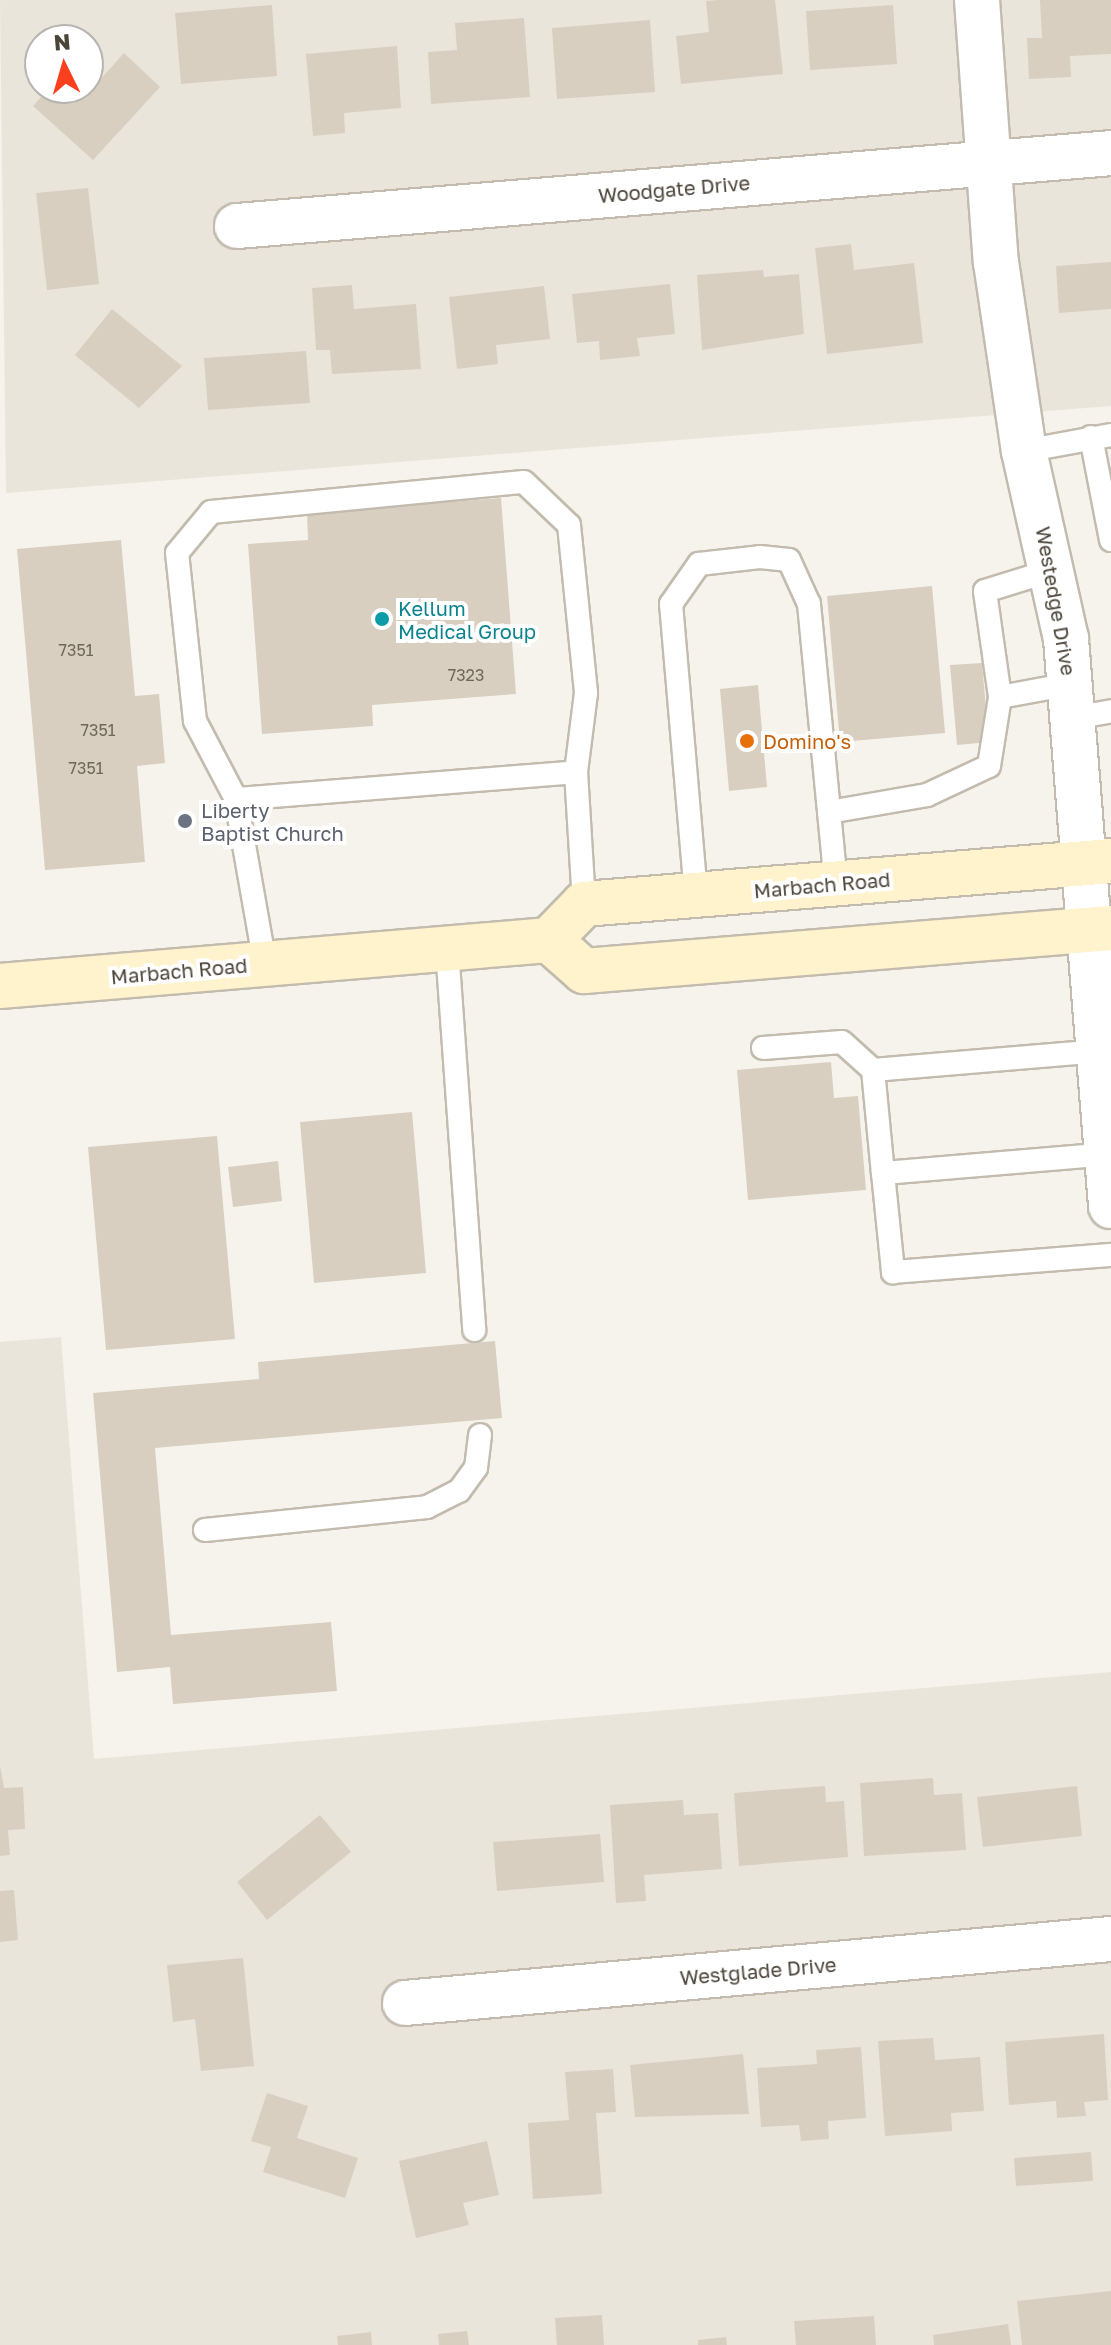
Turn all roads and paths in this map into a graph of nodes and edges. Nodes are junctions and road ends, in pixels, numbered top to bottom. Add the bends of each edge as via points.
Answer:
1 (977, 0) edge
2 (1111, 153) edge
3 (991, 163) junction
4 (237, 226) dead end
5 (1101, 436) edge
6 (1024, 451) junction
7 (1111, 540) edge
8 (1053, 570) junction
9 (1000, 697) junction
10 (1085, 704) edge
11 (576, 772) junction
12 (236, 799) junction
13 (829, 812) junction
14 (1098, 862) edge
15 (836, 884) junction
16 (696, 895) junction
17 (584, 904) junction
18 (1101, 928) edge
19 (549, 940) junction
20 (447, 949) junction
21 (265, 964) junction
22 (0, 986) edge
23 (763, 1048) dead end
24 (1100, 1051) junction
25 (873, 1070) junction
26 (1107, 1154) junction
27 (883, 1173) junction
28 (1111, 1206) edge
29 (1111, 1255) edge
30 (474, 1330) dead end
31 (480, 1435) dead end
32 (205, 1530) dead end
33 (1111, 1939) edge
34 (405, 2003) dead end

1 - 3 street, Westedge Drive
2 - 3 street, Woodgate Drive
3 - 4 street, Woodgate Drive
3 - 6 street, Westedge Drive via 996,262
5 - 6 lane
5 - 7 lane
6 - 8 street, Westedge Drive
8 - 9 lane via 985,591
8 - 10 street, Westedge Drive
9 - 10 lane
9 - 13 lane via 999,740 989,766 927,795
10 - 14 street, Westedge Drive
11 - 12 lane
11 - 12 lane via 586,693 569,525 524,482 211,512 177,553 195,721
11 - 17 lane
12 - 21 lane
13 - 15 lane
13 - 16 lane via 809,604 789,560 760,557 699,564 671,604
14 - 15 main road, Marbach Road
14 - 18 street, Westedge Drive
15 - 16 main road, Marbach Road
16 - 17 main road, Marbach Road
17 - 19 main road
18 - 19 main road via 584,971
18 - 24 street, Westedge Drive
19 - 20 main road, Marbach Road
20 - 21 main road, Marbach Road
20 - 30 lane
21 - 22 main road, Marbach Road
23 - 25 lane via 842,1042
24 - 25 lane
24 - 26 street, Westedge Drive
25 - 27 lane
26 - 27 lane
26 - 28 street, Westedge Drive
27 - 29 lane via 893,1272
31 - 32 lane via 476,1468 459,1491 427,1507
33 - 34 street, Westglade Drive

